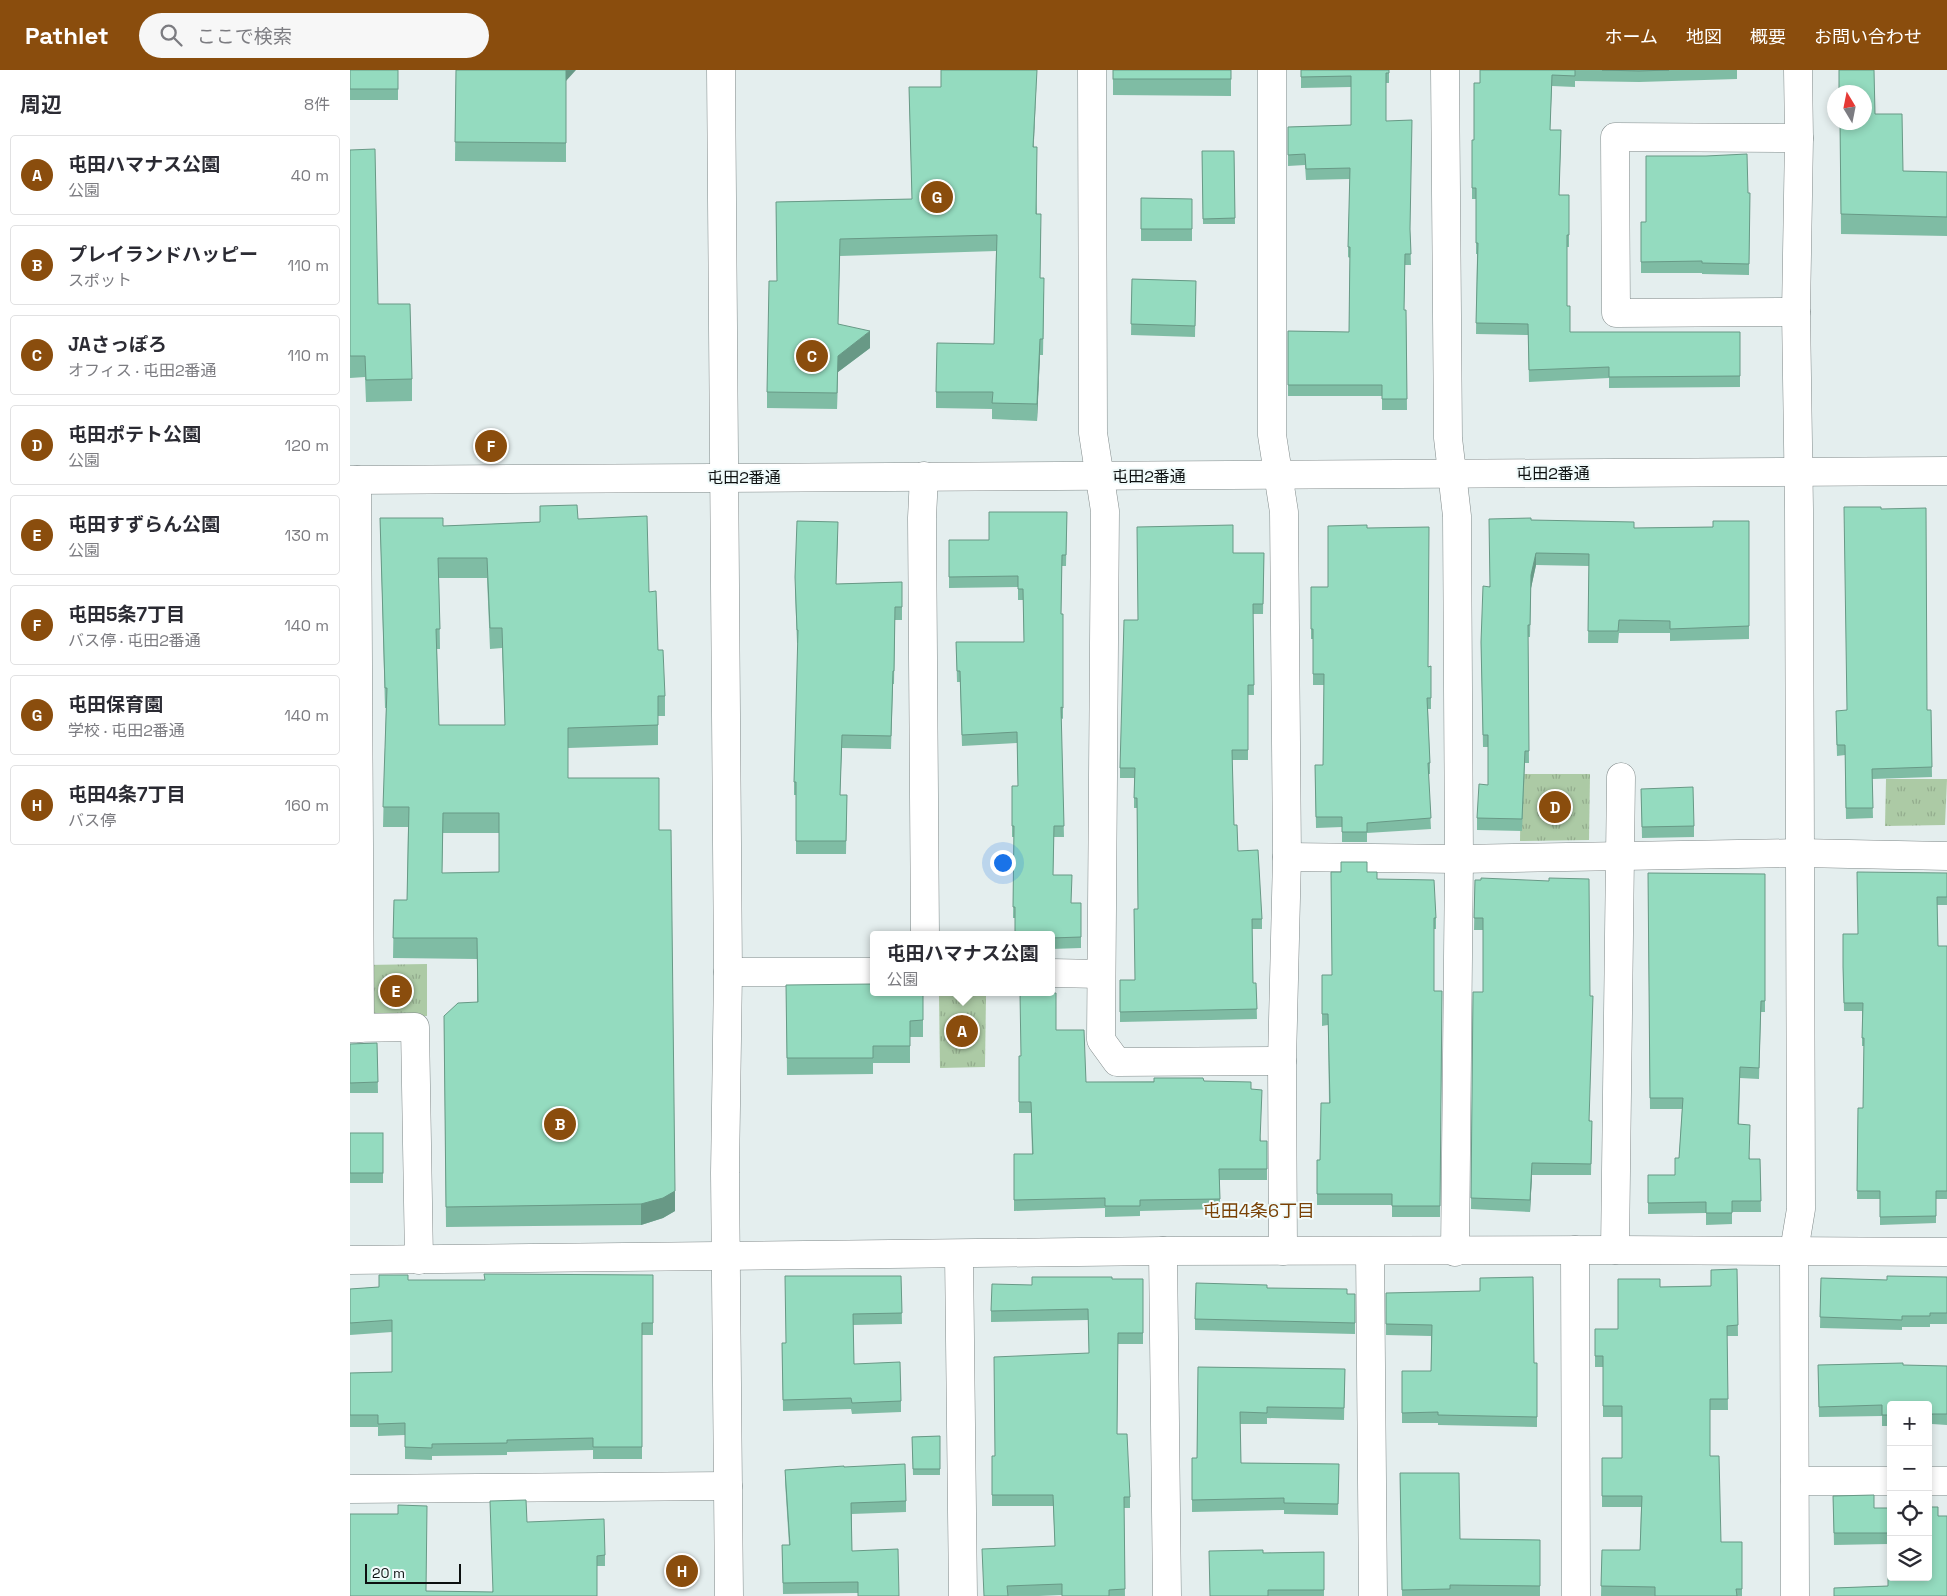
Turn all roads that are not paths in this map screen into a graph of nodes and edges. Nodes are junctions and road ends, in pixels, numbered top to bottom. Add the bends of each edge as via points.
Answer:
1 (721, 70) edge
2 (1092, 70) edge
3 (1272, 70) edge
4 (1444, 70) edge
5 (1798, 70) edge
6 (1799, 138) junction
7 (1796, 312) junction
8 (1947, 471) edge
9 (1799, 472) junction
10 (1451, 474) junction
11 (1279, 475) junction
12 (924, 476) junction
13 (1100, 476) junction
14 (724, 477) junction
15 (354, 480) edge
16 (1621, 777) dead end
17 (1800, 853) junction
18 (1620, 856) junction
19 (1947, 856) edge
20 (1287, 857) junction
21 (1459, 859) junction
22 (924, 931) edge
23 (728, 972) junction
24 (870, 972) edge
25 (1055, 973) edge
26 (1101, 974) junction
27 (355, 1028) edge
28 (1282, 1061) junction
29 (1575, 1250) junction
30 (1615, 1250) junction
31 (1162, 1251) junction
32 (1283, 1251) junction
33 (1794, 1251) junction
34 (1370, 1252) junction
35 (1455, 1252) junction
36 (1947, 1252) edge
37 (959, 1254) junction
38 (726, 1256) junction
39 (350, 1260) edge
40 (419, 1260) junction
41 (1795, 1481) junction
42 (1887, 1481) edge
43 (1932, 1481) edge
44 (1947, 1482) edge
45 (728, 1486) junction
46 (350, 1489) edge
47 (729, 1596) edge
48 (963, 1596) edge
49 (1166, 1596) edge
50 (1372, 1596) edge
51 (1576, 1596) edge
52 (1795, 1596) edge

1 - 14 street
2 - 13 street via 1093,432
3 - 11 street via 1272,434
4 - 10 street
5 - 6 street
6 - 7 street
6 - 7 street via 1616,137 1616,313
7 - 9 street
8 - 9 street, 屯田2番通
9 - 10 street, 屯田2番通
9 - 17 street
10 - 11 street, 屯田2番通
10 - 21 street via 1457,516
11 - 13 street, 屯田2番通
11 - 20 street via 1284,512
12 - 13 street, 屯田2番通
12 - 14 street, 屯田2番通
12 - 22 street
13 - 26 street via 1105,511
14 - 15 street, 屯田2番通
14 - 23 street
15 - 27 street
16 - 18 street
17 - 18 street
17 - 19 street
17 - 33 street via 1801,1209
18 - 21 street
18 - 30 street
20 - 21 street
20 - 28 street
21 - 35 street
23 - 24 street
23 - 38 street
25 - 26 street
26 - 28 street via 1101,1040 1117,1062
27 - 40 street via 415,1027
28 - 32 street
29 - 30 street
29 - 35 street
29 - 51 street
30 - 33 street
31 - 32 street
31 - 37 street
31 - 49 street
32 - 34 street
33 - 36 street
33 - 41 street
34 - 35 street
34 - 50 street
37 - 38 street
37 - 48 street
38 - 40 street
38 - 45 street
39 - 40 street
41 - 42 street
41 - 52 street
43 - 44 street
45 - 46 street
45 - 47 street

